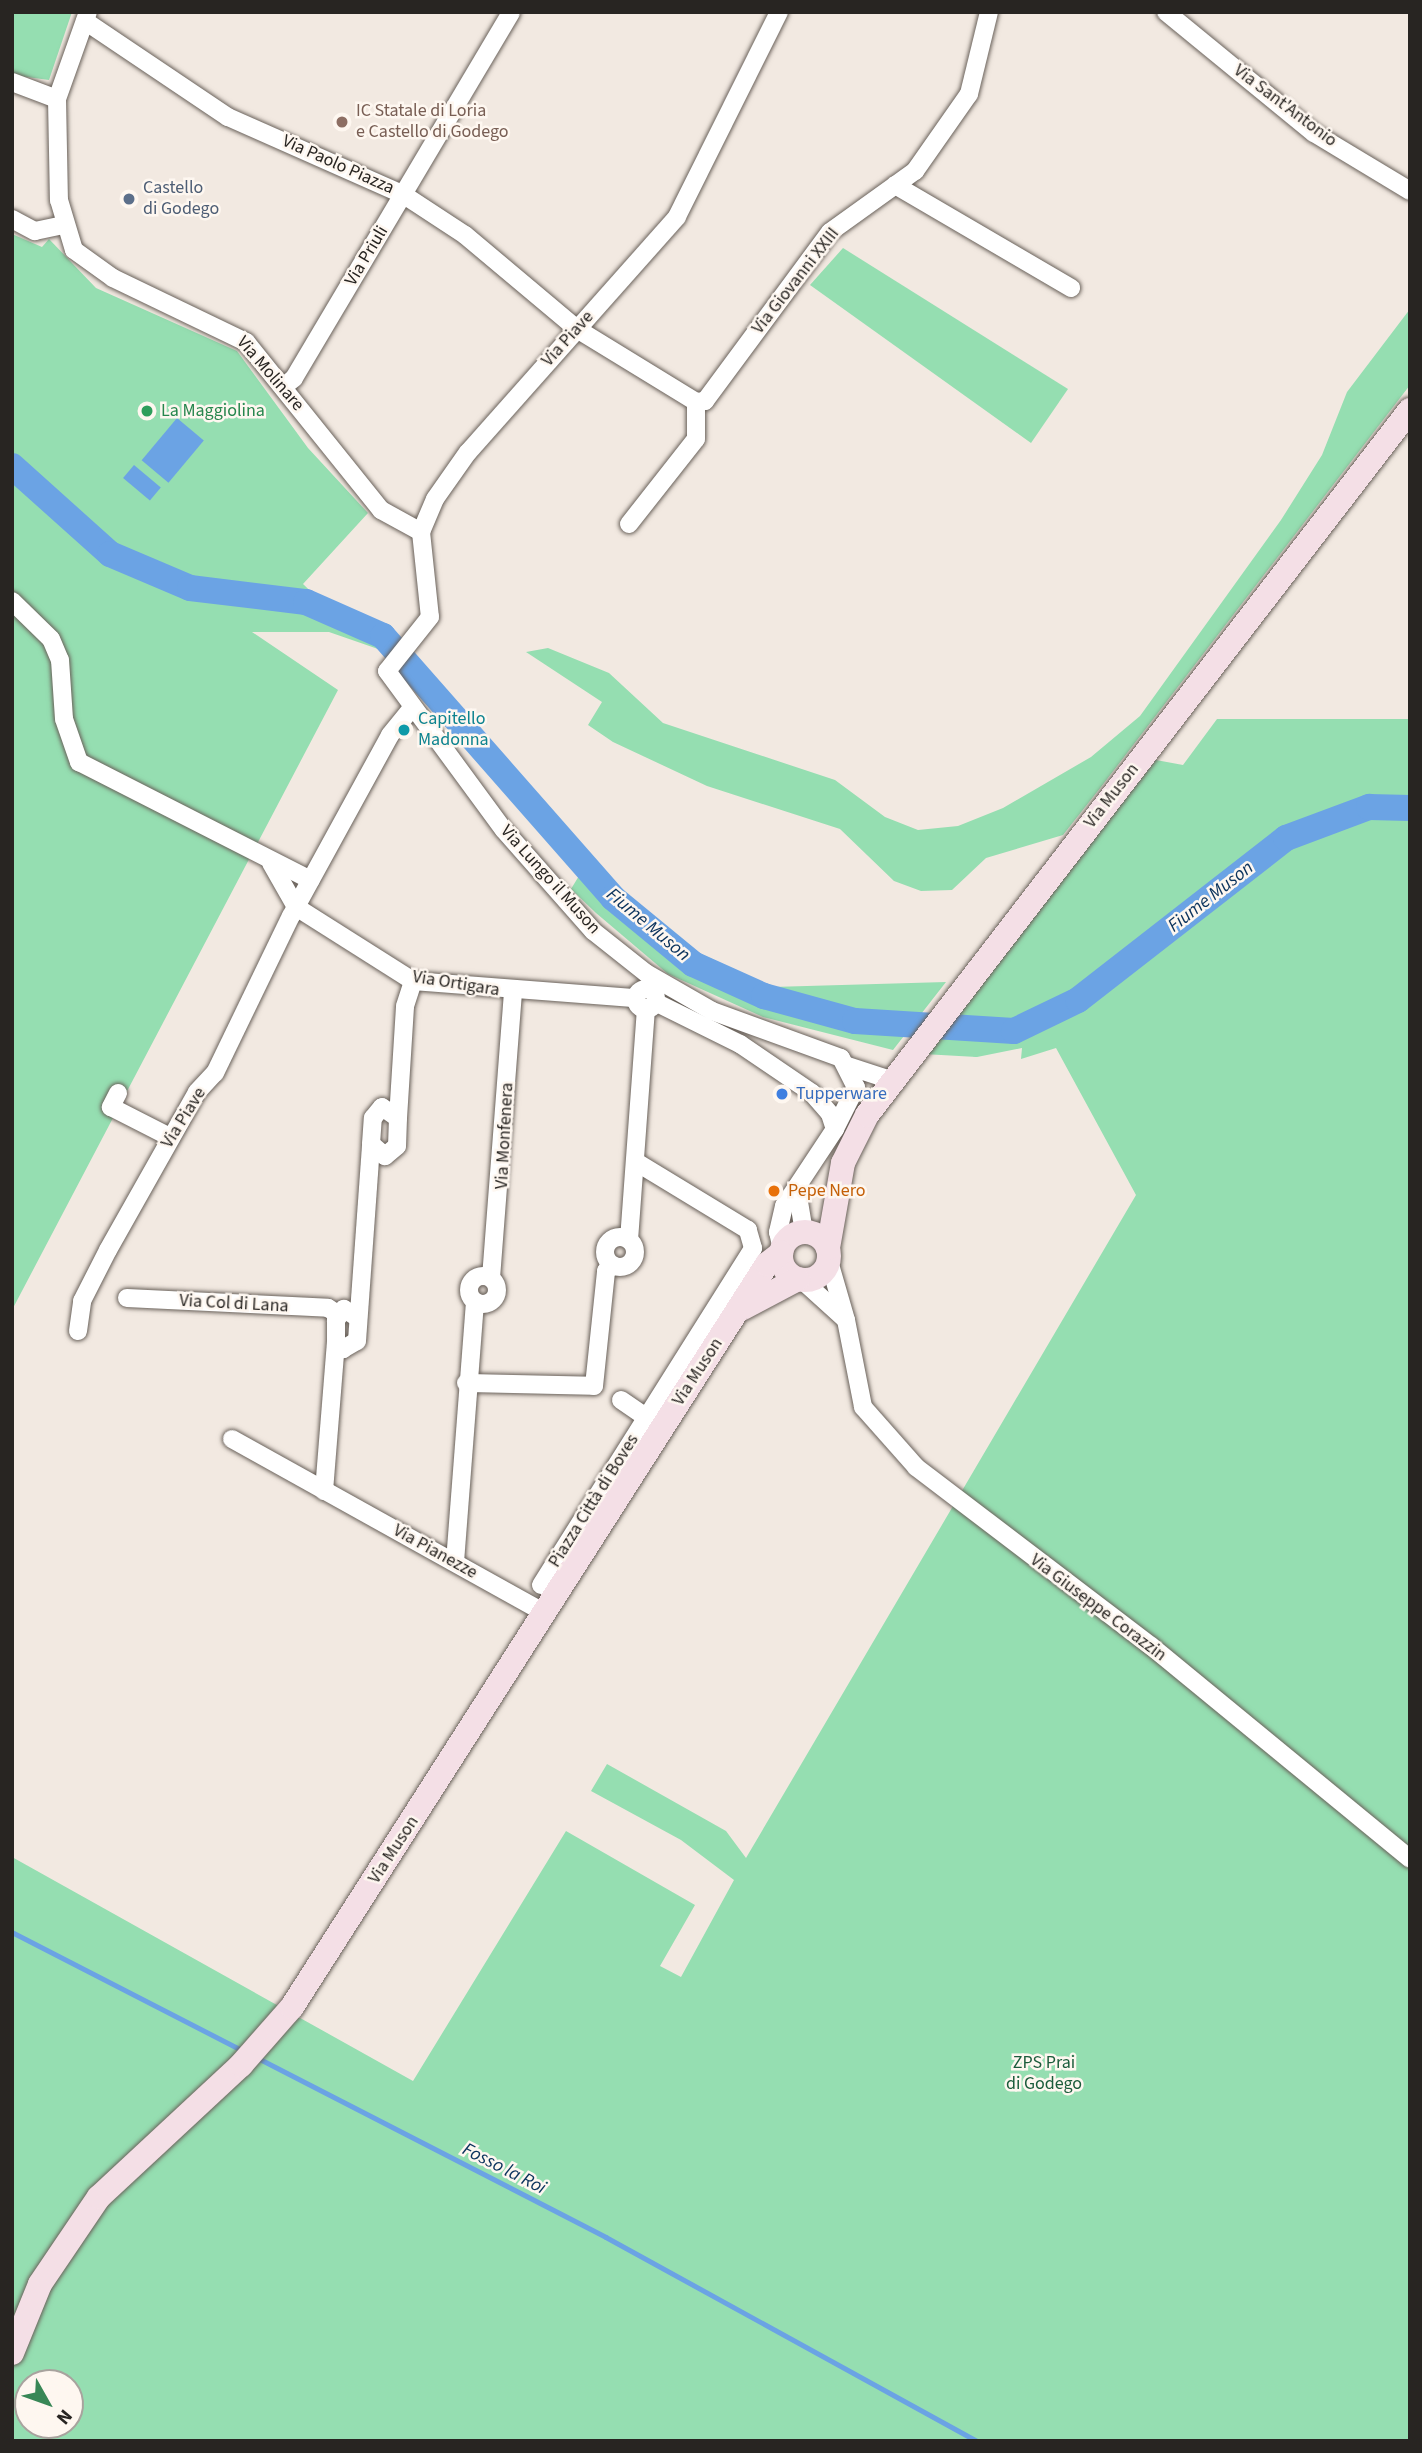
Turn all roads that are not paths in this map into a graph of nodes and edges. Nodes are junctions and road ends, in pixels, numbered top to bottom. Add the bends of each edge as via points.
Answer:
1 (511, 12) edge
2 (779, 12) edge
3 (989, 12) edge
4 (1166, 12) edge
5 (86, 17) edge
6 (12, 82) edge
7 (57, 99) junction
8 (895, 185) junction
9 (1410, 191) edge
10 (404, 195) junction
11 (12, 219) edge
12 (63, 225) junction
13 (1071, 288) dead end
14 (578, 329) junction
15 (283, 387) junction
16 (696, 402) junction
17 (1410, 410) edge
18 (629, 524) dead end
19 (421, 532) junction
20 (12, 601) edge
21 (411, 709) junction
22 (269, 862) junction
23 (311, 880) junction
24 (296, 906) junction
25 (413, 981) junction
26 (513, 993) junction
27 (646, 1003) junction
28 (848, 1066) junction
29 (894, 1081) junction
30 (118, 1093) dead end
31 (395, 1107) junction
32 (835, 1129) junction
33 (170, 1137) junction
34 (378, 1150) junction
35 (638, 1163) junction
36 (797, 1190) junction
37 (834, 1194) junction
38 (806, 1232) junction
39 (782, 1251) junction
40 (828, 1254) junction
41 (800, 1279) junction
42 (127, 1298) dead end
43 (352, 1310) junction
44 (737, 1312) junction
45 (846, 1320) junction
46 (78, 1331) dead end
47 (466, 1383) junction
48 (597, 1383) junction
49 (654, 1423) junction
50 (232, 1439) dead end
51 (324, 1491) junction
52 (575, 1548) junction
53 (455, 1562) junction
54 (541, 1585) dead end
55 (545, 1614) junction
56 (1410, 1859) edge
57 (12, 2353) edge

1 - 10 street, Via Priuli
2 - 14 street, Via Piave via 677,217
3 - 8 street, Via Giovanni XXIII via 969,94 915,171
4 - 9 street, Via Sant'Antonio via 1314,133
5 - 7 street, Via Paolo Piazza
5 - 10 street, Via Paolo Piazza via 228,117
6 - 7 street
7 - 12 street, Via Molinare via 54,123
8 - 13 street
8 - 16 street, Via Giovanni XXIII via 830,232 705,401
10 - 14 street, Via Paolo Piazza via 465,235
10 - 15 street, Via Priuli via 294,378
11 - 12 street via 35,231
12 - 15 street, Via Molinare via 74,250 91,265 235,334
14 - 16 street
14 - 19 street, Via Piave via 468,452
15 - 19 street, Via Molinare via 381,510
16 - 18 street via 696,439
17 - 29 main road, Via Muson
19 - 21 street, Via Lungo il Muson via 430,617 423,633 390,664 392,684
20 - 22 street via 51,639 60,660 64,719 79,762
21 - 23 street, Via Piave
21 - 28 street, Via Lungo il Muson via 550,886 615,949 712,1011
22 - 23 street
22 - 24 street
23 - 24 street, Via Piave
24 - 25 street, Via Ortigara
24 - 33 street, Via Piave via 215,1073
25 - 26 street, Via Ortigara
25 - 31 street via 405,1006
26 - 27 street, Via Ortigara
26 - 47 street, Via Monfenera via 491,1278 473,1278 469,1294 475,1302
27 - 32 street via 701,1020 801,1084 824,1104
27 - 35 street
28 - 29 street, Via Lungo il Muson
28 - 32 street via 855,1093
29 - 37 main road, Via Muson via 851,1141
30 - 33 street via 111,1107
31 - 34 street via 373,1118
31 - 34 street via 397,1146
32 - 36 street
33 - 46 street, Via Piave via 82,1301
34 - 43 street via 370,1168
35 - 48 street via 629,1240 631,1262 606,1270
35 - 49 street, Piazza Città di Boves via 752,1236 753,1248
36 - 38 street
36 - 39 street via 784,1206 778,1232
37 - 38 main road, Via Muson
37 - 40 main road, Via Muson
38 - 39 main road, Via Muson
38 - 40 main road
39 - 41 main road via 785,1269
39 - 44 main road, Via Muson
40 - 41 main road, Via Muson via 820,1275
40 - 45 street, Via Giuseppe Corazzin
41 - 44 main road, Via Muson
41 - 45 street
42 - 43 street, Via Col di Lana
43 - 51 street via 357,1341 340,1345 331,1368
44 - 49 main road, Via Muson
45 - 56 street, Via Giuseppe Corazzin via 863,1407 916,1467 1151,1646
47 - 48 street
47 - 53 street, Via Monfenera
48 - 49 street, Piazza Città di Boves
49 - 52 main road, Via Muson
50 - 51 street, Via Pianezze
51 - 53 street, Via Pianezze
52 - 54 street, Piazza Città di Boves
52 - 55 main road, Via Muson
53 - 55 street, Via Pianezze
55 - 57 main road, Via Muson via 318,1969 249,2056 86,2214 40,2284

